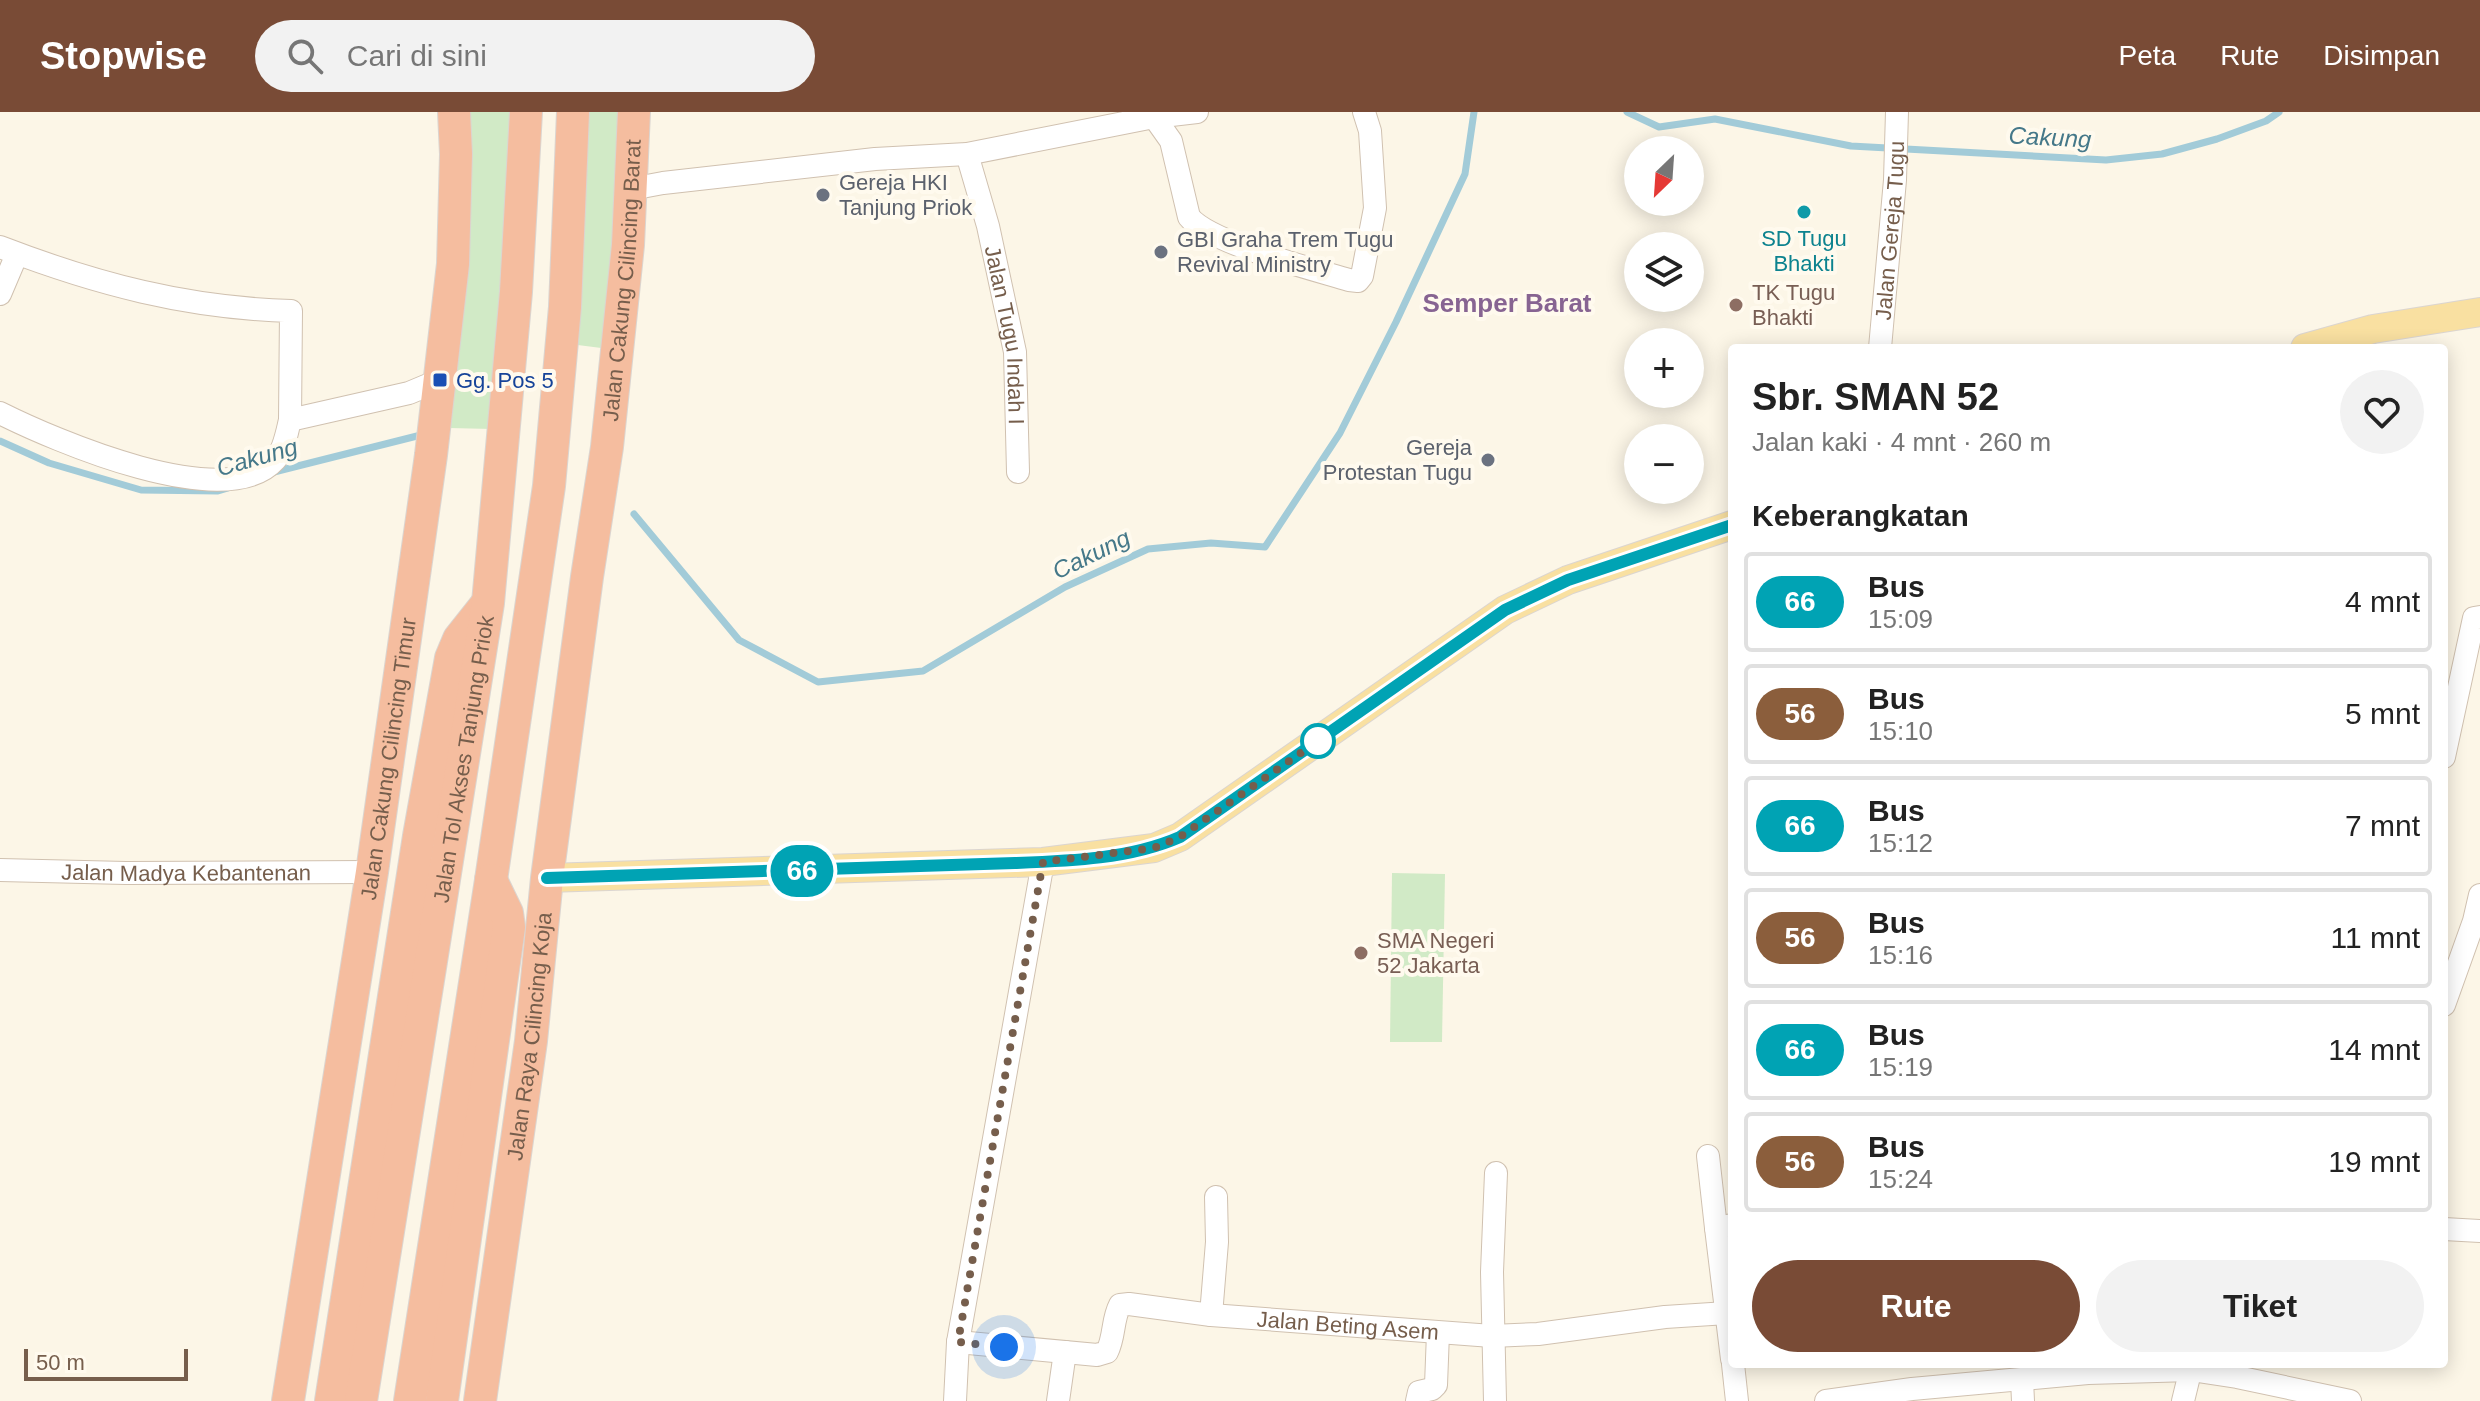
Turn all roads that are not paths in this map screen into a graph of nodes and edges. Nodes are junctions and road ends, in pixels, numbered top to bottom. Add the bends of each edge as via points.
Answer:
1 (454, 112) edge
2 (526, 112) edge
3 (573, 112) edge
4 (634, 112) edge
5 (1197, 112) edge
6 (1364, 112) edge
7 (1154, 115) edge
8 (1897, 115) edge
9 (967, 154) junction
10 (631, 189) junction
11 (8, 250) edge
12 (0, 294) edge
13 (2480, 312) edge
14 (1880, 344) edge
15 (2319, 344) edge
16 (439, 386) junction
17 (0, 413) edge
18 (290, 420) junction
19 (1018, 472) dead end
20 (1728, 526) edge
21 (587, 577) joint
22 (488, 603) junction
23 (2480, 617) edge
24 (2448, 729) edge
25 (1043, 862) junction
26 (0, 870) edge
27 (372, 872) junction
28 (547, 878) junction
29 (491, 880) junction
30 (2480, 895) edge
31 (2448, 994) edge
32 (1708, 1156) dead end
33 (1496, 1173) dead end
34 (1216, 1197) dead end
35 (1724, 1226) edge
36 (2448, 1229) edge
37 (2480, 1231) edge
38 (1727, 1313) junction
39 (1211, 1315) junction
40 (1728, 1323) edge
41 (1438, 1333) junction
42 (1492, 1336) junction
43 (958, 1342) junction
44 (1065, 1352) junction
45 (1733, 1368) edge
46 (2175, 1368) edge
47 (2192, 1368) edge
48 (2208, 1368) edge
49 (2239, 1370) edge
50 (2022, 1390) edge
51 (1912, 1395) edge
52 (288, 1401) edge
53 (331, 1401) edge
54 (361, 1401) edge
55 (410, 1401) edge
56 (442, 1401) edge
57 (480, 1401) edge
58 (955, 1401) edge
59 (1058, 1401) edge
60 (1417, 1401) edge
61 (1495, 1401) edge
62 (1737, 1401) edge
63 (1826, 1401) edge
64 (2183, 1401) edge
65 (2345, 1401) edge

1 - 16 highway, Jalan Cakung Cilincing Timur via 453,264
2 - 22 highway, Jalan Tol Akses Tanjung Priok
3 - 29 highway, Jalan Tol Akses Tanjung Priok via 565,307 549,486
4 - 10 highway, Jalan Cakung Cilincing Barat
5 - 7 street
6 - 7 street via 1375,208 1358,281 1220,238 1195,224 1171,141
7 - 9 street
8 - 14 street, Jalan Gereja Tugu
9 - 10 street via 875,159
9 - 19 street, Jalan Tugu Indah I via 1015,352
10 - 21 highway, Jalan Cakung Cilincing Barat via 607,447
11 - 12 street
11 - 18 street via 131,291 237,309 291,311
13 - 15 main road via 2373,329
16 - 18 street
16 - 27 highway, Jalan Cakung Cilincing Timur
17 - 18 street via 70,444 161,474 219,481 254,475 276,460
20 - 25 main road via 1568,580 1505,610 1180,837 1154,848
21 - 28 highway, Jalan Raya Cilincing Koja
22 - 53 highway via 451,658
22 - 54 highway, Jalan Tol Akses Tanjung Priok
23 - 24 street via 2474,618
25 - 28 main road
25 - 43 street
26 - 27 street, Jalan Madya Kebantenan
27 - 52 highway, Jalan Cakung Cilincing Timur
28 - 57 highway, Jalan Raya Cilincing Koja via 531,1041
29 - 55 highway, Jalan Tol Akses Tanjung Priok
29 - 56 highway via 509,927
30 - 31 street
32 - 35 street
33 - 42 street
34 - 39 street
35 - 38 street
36 - 37 street
38 - 40 street
38 - 42 street, Jalan Beting Asem
39 - 41 street, Jalan Beting Asem
39 - 44 street, Jalan Beting Asem via 1120,1305 1107,1352
41 - 42 street, Jalan Beting Asem
41 - 60 street via 1436,1385 1419,1392
42 - 61 street
43 - 44 street, Jalan Beting Asem
43 - 58 street
44 - 59 street
45 - 62 street
46 - 50 street via 2088,1373
47 - 64 street
48 - 49 street
49 - 65 street
50 - 51 street
51 - 63 street

